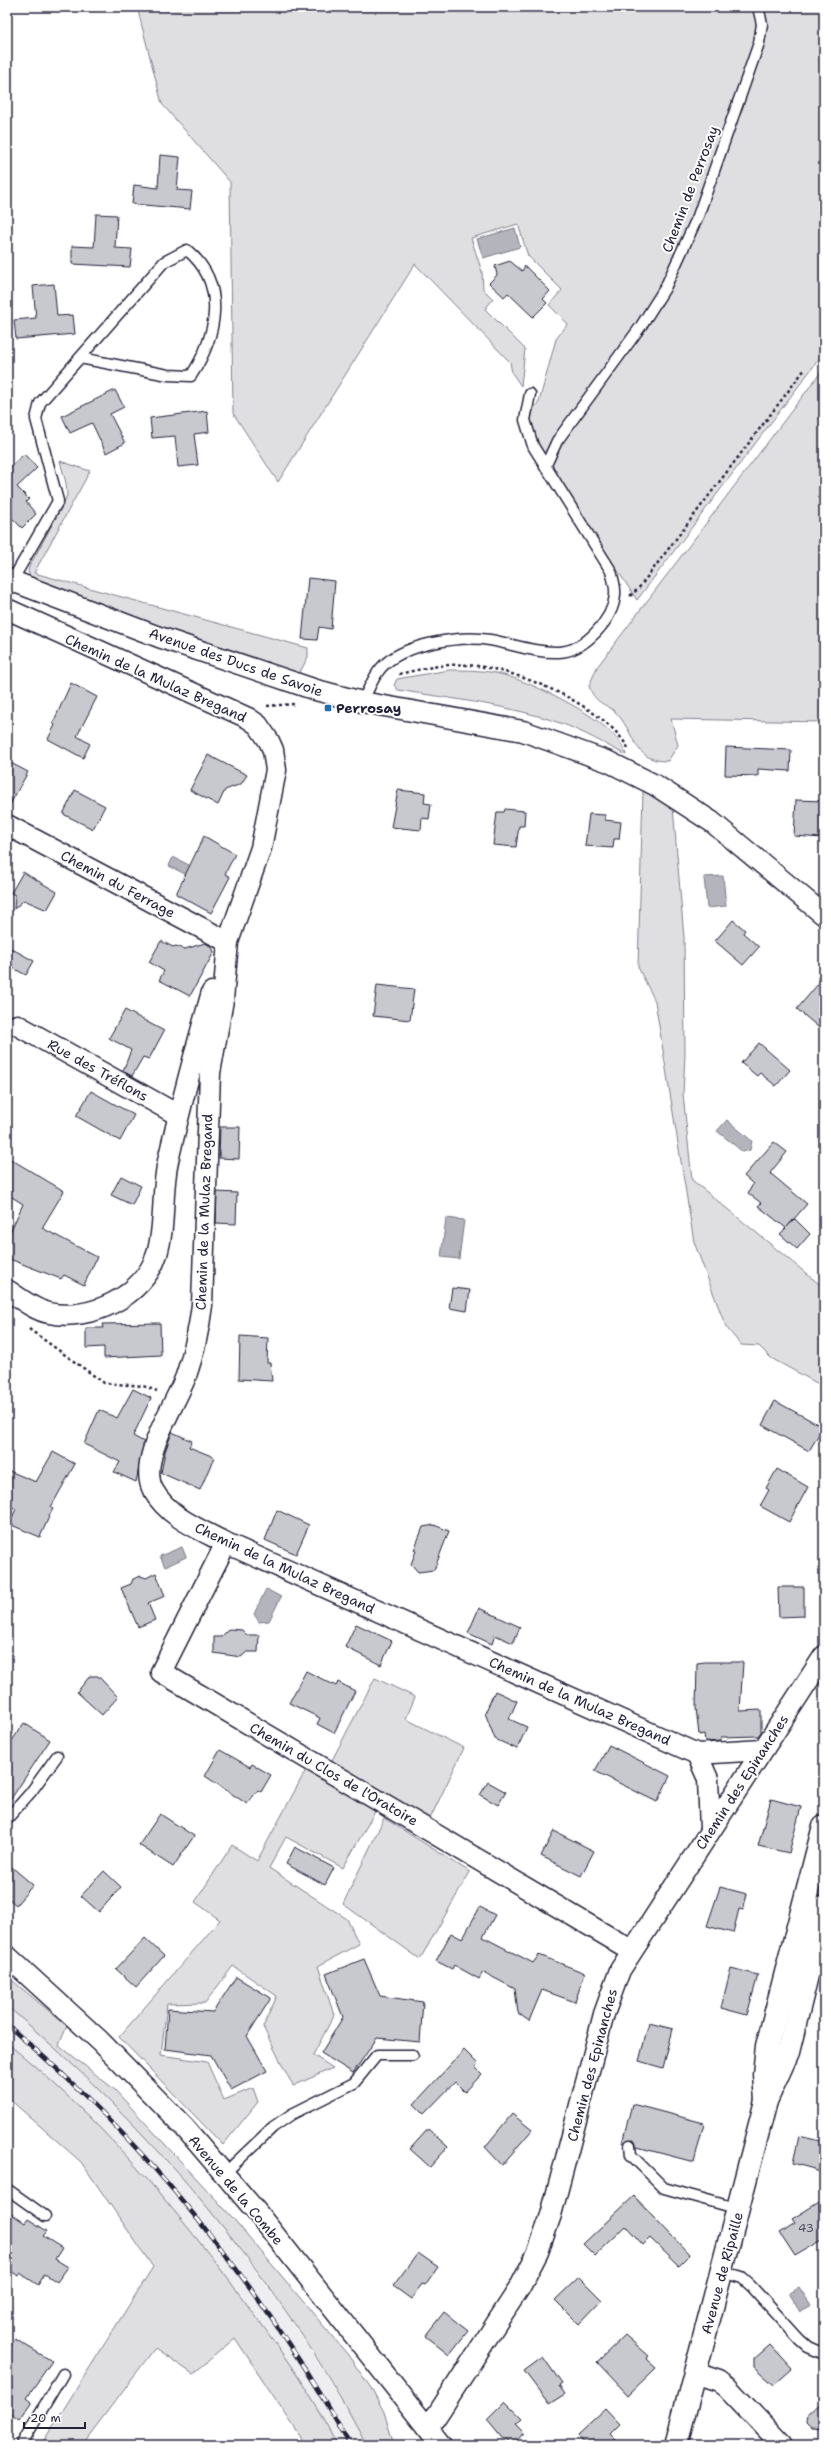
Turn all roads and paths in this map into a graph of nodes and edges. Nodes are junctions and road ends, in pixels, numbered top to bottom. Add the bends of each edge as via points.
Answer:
1 (758, 7) edge
2 (80, 358) junction
3 (805, 369) dead end
4 (530, 394) dead end
5 (545, 467) junction
6 (10, 580) edge
7 (612, 606) junction
8 (7, 608) edge
9 (374, 679) junction
10 (308, 687) junction
11 (362, 702) junction
12 (239, 713) junction
13 (637, 775) junction
14 (7, 825) edge
15 (824, 916) edge
16 (228, 942) junction
17 (17, 1025) dead end
18 (178, 1115) junction
19 (7, 1290) edge
20 (27, 1327) dead end
21 (176, 1400) junction
22 (226, 1543) junction
23 (824, 1656) edge
24 (762, 1750) junction
25 (697, 1754) junction
26 (57, 1756) dead end
27 (7, 1819) edge
28 (824, 1826) edge
29 (710, 1830) junction
30 (815, 1914) edge
31 (631, 1950) junction
32 (7, 1956) edge
33 (413, 2055) dead end
34 (630, 2145) dead end
35 (225, 2174) junction
36 (7, 2189) edge
37 (739, 2208) junction
38 (45, 2216) dead end
39 (722, 2272) junction
40 (824, 2354) edge
41 (695, 2373) junction
42 (63, 2374) dead end
43 (426, 2426) junction
44 (21, 2445) edge
45 (441, 2445) edge
46 (676, 2445) edge
47 (782, 2445) edge

1 - 5 lane, Chemin de Perrosay via 762,24 759,43 698,216 665,288 620,356 557,441
2 - 2 lane via 168,375 191,376 210,335 214,304 210,278 197,258 187,250 164,262
2 - 6 lane via 40,403 36,418 58,501
3 - 7 path via 638,589
4 - 5 lane via 525,420 528,433
5 - 7 lane via 611,571 614,584
6 - 10 street, Avenue des Ducs de Savoie via 159,637
7 - 9 lane via 596,630 571,649 550,652 487,640 449,640 401,653 381,668
8 - 12 street, Chemin de la Mulaz Bregand
9 - 11 lane
9 - 13 path via 443,666 491,668 515,674 559,693 601,720 624,742 631,754
10 - 11 street, Avenue des Ducs de Savoie
10 - 12 path via 297,703 255,708
11 - 13 street, Avenue des Ducs de Savoie via 523,731 581,750
12 - 16 street, Chemin de la Mulaz Bregand via 258,725 263,732 273,750 276,770 261,848
13 - 15 street, Avenue des Ducs de Savoie via 712,822
14 - 16 street, Chemin du Ferrage
16 - 18 street
16 - 21 street, Chemin de la Mulaz Bregand via 223,1000 210,1080 202,1305 193,1353
17 - 18 street, Rue des Tréflons
18 - 19 street via 163,1184 161,1240 150,1271 139,1284 97,1310 65,1315 48,1313
20 - 21 path via 104,1383 143,1386
21 - 22 street, Chemin de la Mulaz Bregand via 150,1461 149,1480 159,1500 169,1510
22 - 25 street, Chemin de la Mulaz Bregand
22 - 31 street, Chemin du Clos de l'Oratoire via 161,1672
23 - 24 street, Chemin des Epinanches
24 - 25 street, Chemin de la Mulaz Bregand
24 - 29 street, Chemin des Epinanches
25 - 29 street via 708,1778
26 - 27 lane via 31,1792
28 - 30 street, Avenue de Ripaille
29 - 31 street, Chemin des Epinanches
30 - 37 street, Avenue de Ripaille via 767,2046 764,2074 766,2101
31 - 43 street, Chemin des Epinanches via 620,1970 604,2014 551,2215 538,2252 520,2287 434,2420
32 - 35 street, Avenue de la Combe via 127,2067
33 - 35 lane via 377,2055 354,2083 292,2114 273,2127
34 - 37 lane via 631,2155 664,2188
35 - 43 street, Avenue de la Combe
36 - 38 lane
37 - 39 street, Avenue de Ripaille
39 - 40 lane via 742,2278 800,2340 808,2347
39 - 41 street, Avenue de Ripaille
41 - 46 street, Avenue de Ripaille
41 - 47 street via 719,2381 728,2388
42 - 44 lane
43 - 45 street, Avenue de la Combe

